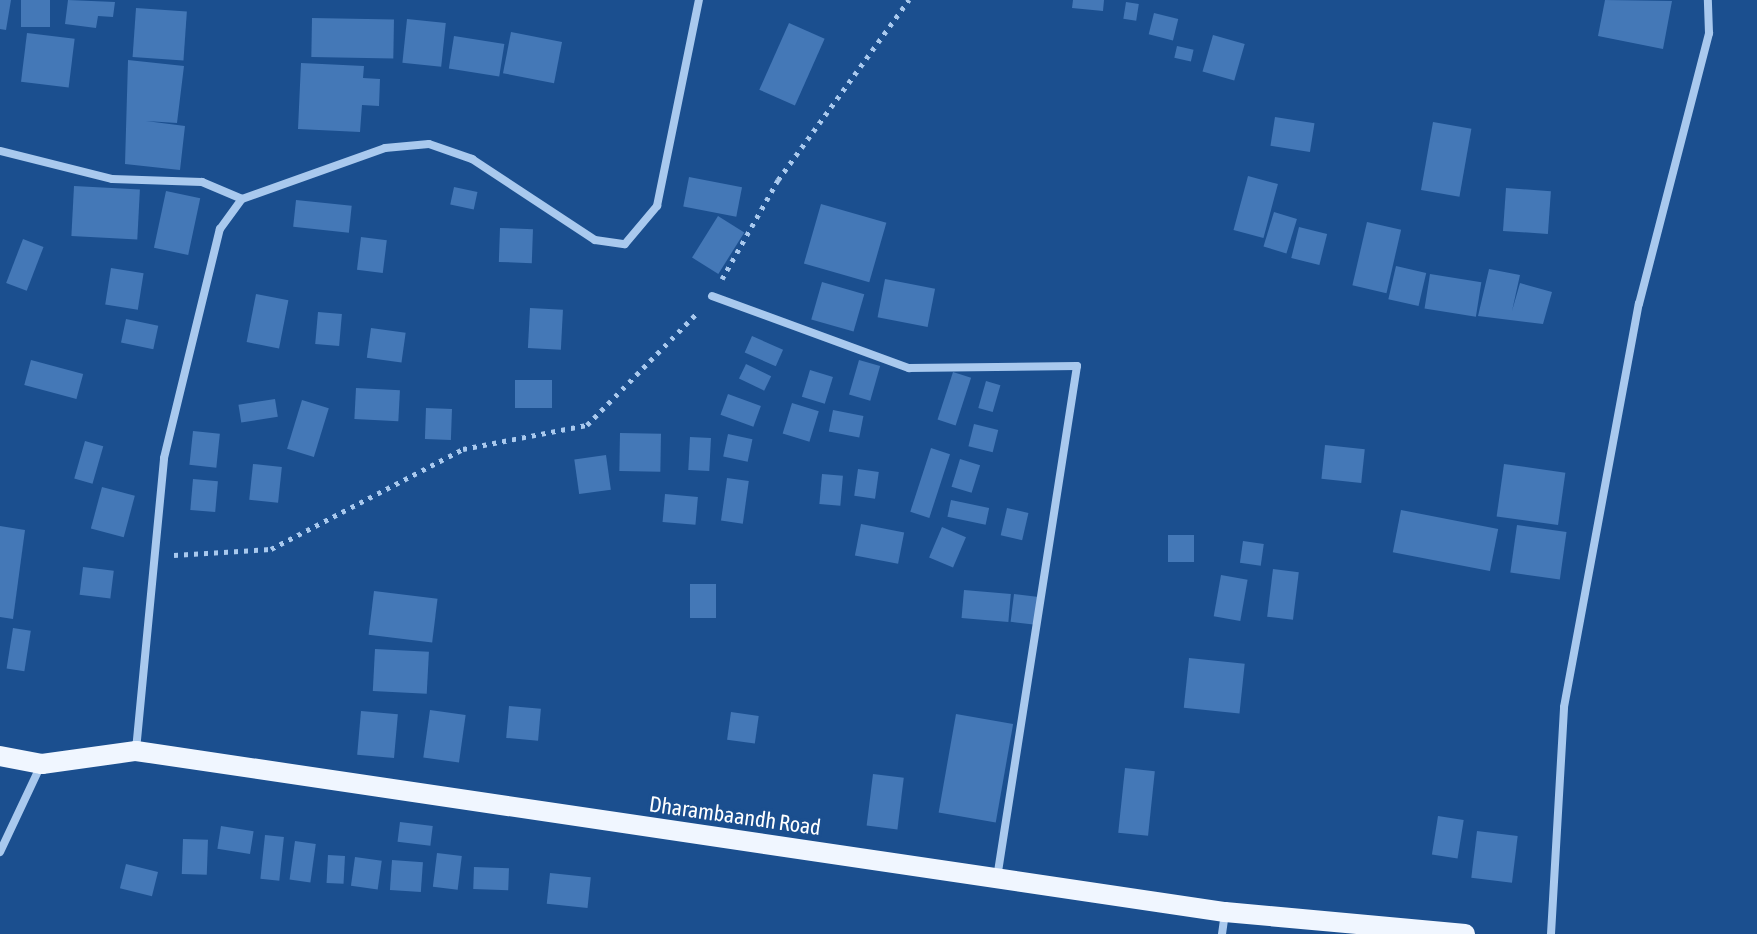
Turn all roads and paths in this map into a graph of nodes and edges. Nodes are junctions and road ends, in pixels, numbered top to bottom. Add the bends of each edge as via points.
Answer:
1 (699, 0) edge
2 (909, 0) edge
3 (1708, 0) edge
4 (0, 151) edge
5 (242, 199) junction
6 (712, 296) junction
7 (157, 556) junction
8 (136, 751) junction
9 (0, 756) edge
10 (42, 764) junction
11 (0, 852) edge
12 (997, 879) junction
13 (1225, 912) junction
14 (1222, 934) edge
15 (1465, 934) edge
16 (1551, 934) edge

1 - 5 street via 657,206 625,244 595,240 472,159 429,144 385,148
2 - 6 path via 778,180
3 - 16 street via 1709,33 1639,304 1564,707
4 - 5 street via 112,179 202,182
5 - 7 street via 220,229 164,458
6 - 7 path via 587,425 463,449 271,549
6 - 12 street via 909,368 1077,366
7 - 8 street
8 - 10 main road, Dharambaandh Road
8 - 12 main road, Dharambaandh Road
9 - 10 main road, Dharambaandh Road
10 - 11 street
12 - 13 main road, Dharambaandh Road
13 - 14 street
13 - 15 main road, Dharambaandh Road

